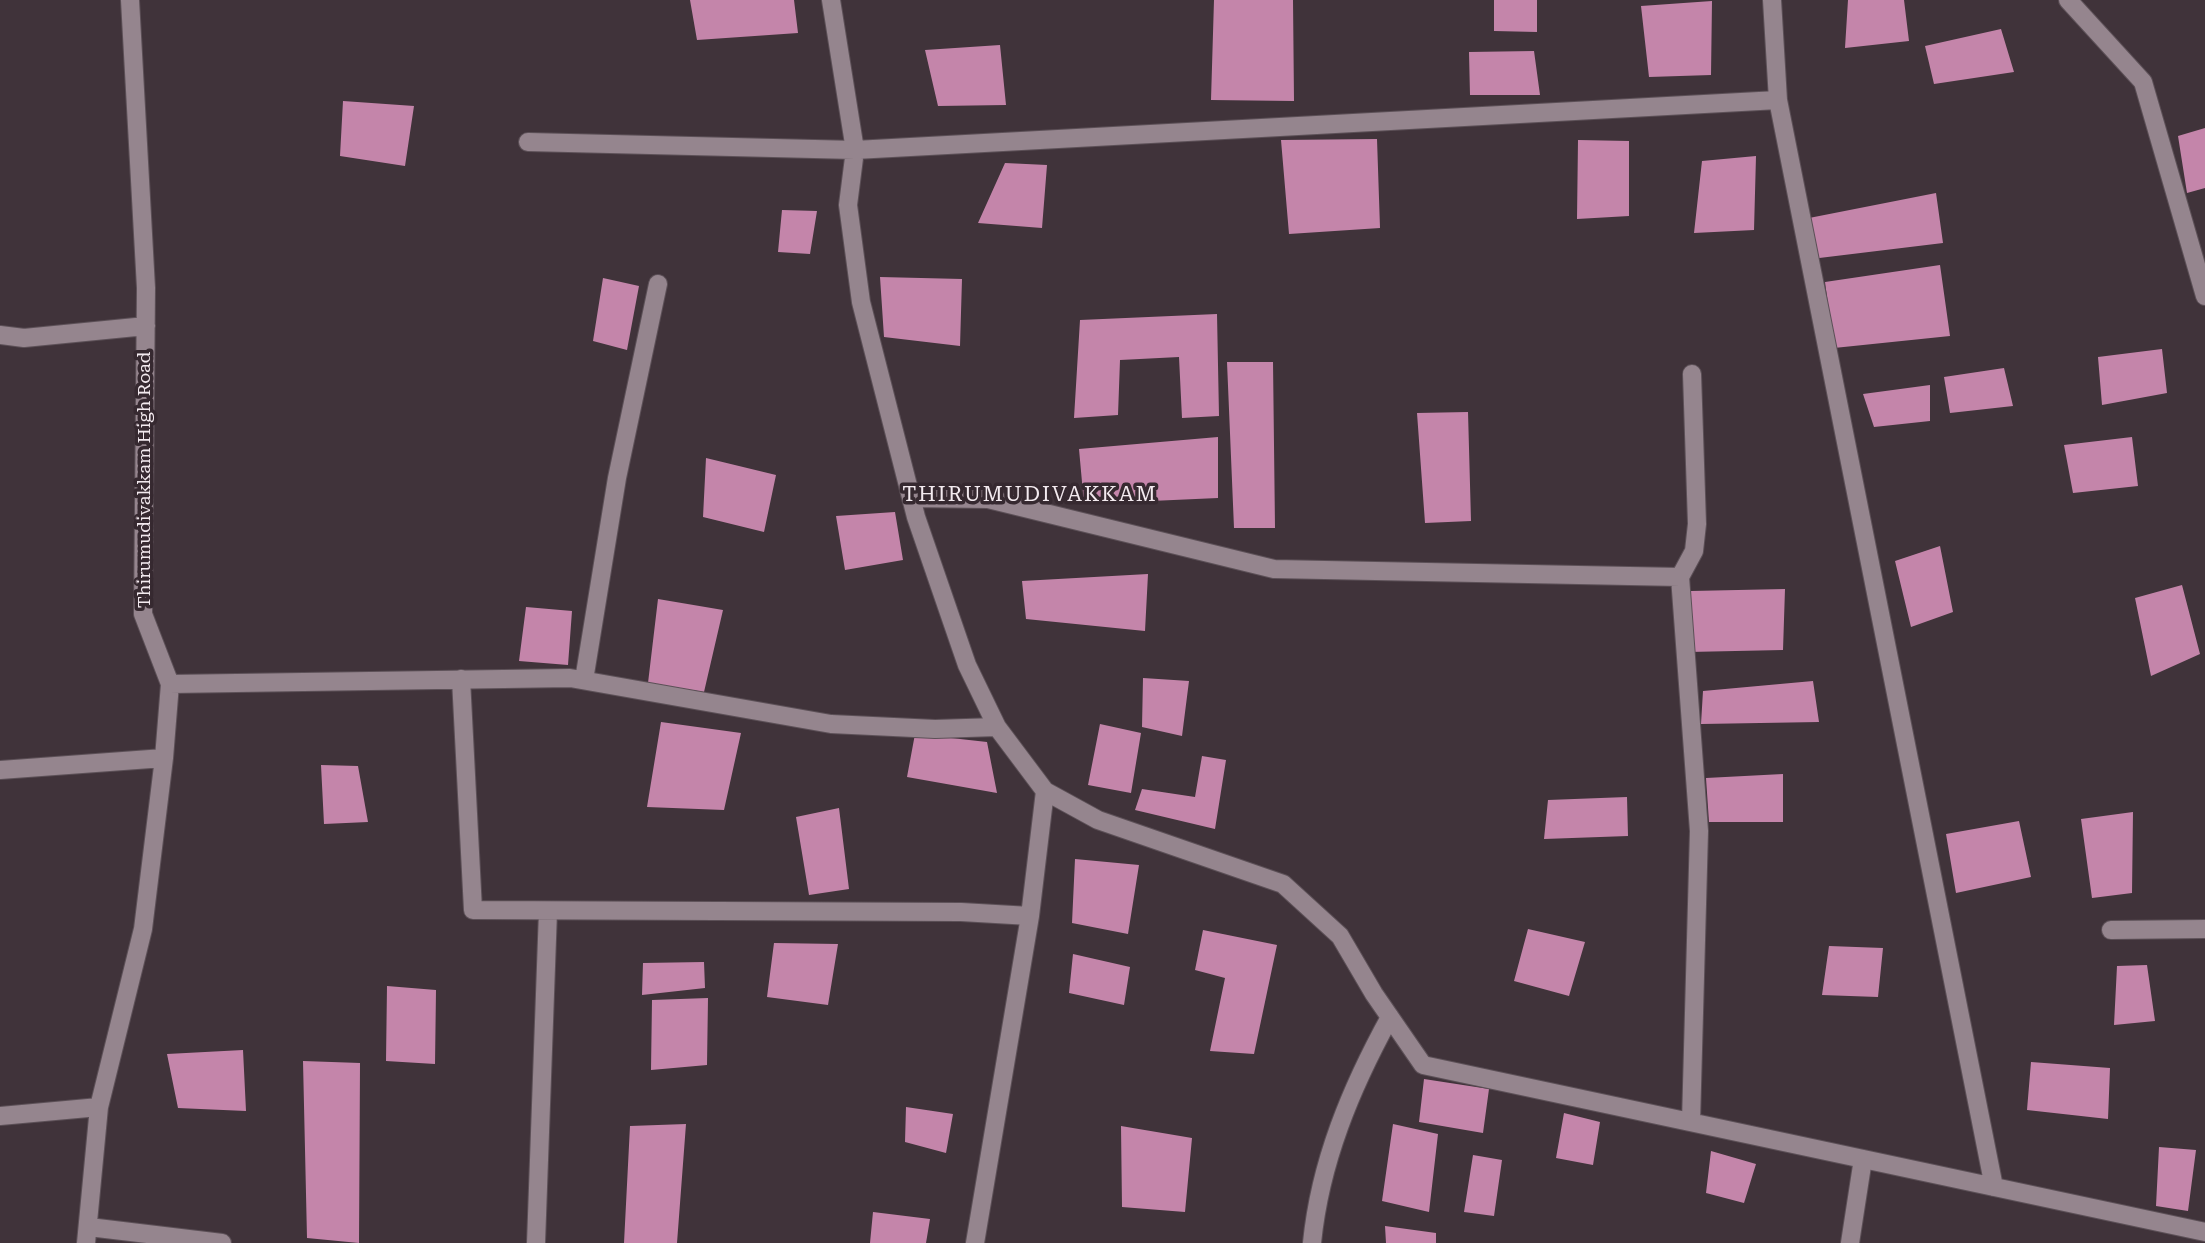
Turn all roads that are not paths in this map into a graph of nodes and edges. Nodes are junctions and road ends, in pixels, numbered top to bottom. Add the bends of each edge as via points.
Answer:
1 (130, 0) edge
2 (831, 0) edge
3 (1772, 0) edge
4 (2068, 0) edge
5 (1778, 100) junction
6 (528, 142) dead end
7 (855, 150) junction
8 (658, 284) dead end
9 (2205, 296) edge
10 (146, 326) junction
11 (0, 335) edge
12 (1692, 374) dead end
13 (911, 498) junction
14 (1680, 577) junction
15 (461, 678) junction
16 (584, 680) junction
17 (170, 684) junction
18 (997, 727) junction
19 (164, 758) junction
20 (0, 770) edge
21 (1045, 791) junction
22 (548, 911) junction
23 (1030, 916) junction
24 (2205, 929) edge
25 (2111, 930) dead end
26 (1390, 1017) junction
27 (99, 1108) junction
28 (0, 1116) edge
29 (1691, 1122) junction
30 (1863, 1159) junction
31 (1994, 1187) junction
32 (2205, 1232) edge
33 (88, 1235) edge
34 (222, 1243) edge
35 (536, 1243) edge
36 (975, 1243) edge
37 (1312, 1243) edge
38 (1850, 1243) edge

1 - 10 street, Thirumudivakkam High Road
2 - 7 street
3 - 5 street
4 - 9 street via 2143,82
5 - 7 street
5 - 31 street
6 - 7 street
7 - 13 street via 848,205 861,302
8 - 16 street via 617,478
10 - 11 street via 24,338
10 - 17 street, Thirumudivakkam High Road via 143,614
12 - 14 street via 1698,524 1694,551
13 - 14 street via 988,499 1273,569
13 - 18 street via 967,665
14 - 29 street via 1699,831
15 - 16 street
15 - 17 street
15 - 22 street via 474,910
16 - 18 street via 831,724
17 - 19 street, Thirumudivakkam High Road
18 - 21 street
19 - 20 street
19 - 27 street, Thirumudivakkam High Road via 142,929
21 - 23 street
21 - 26 street via 1098,820 1283,884 1340,936
22 - 23 street
22 - 35 street
23 - 36 street
24 - 25 street
26 - 29 street via 1423,1065
26 - 37 street via 1355,1081 1315,1212
27 - 28 street
27 - 33 street, Thirumudivakkam High Road
29 - 30 street
30 - 31 street
30 - 38 street
31 - 32 street
33 - 34 street

